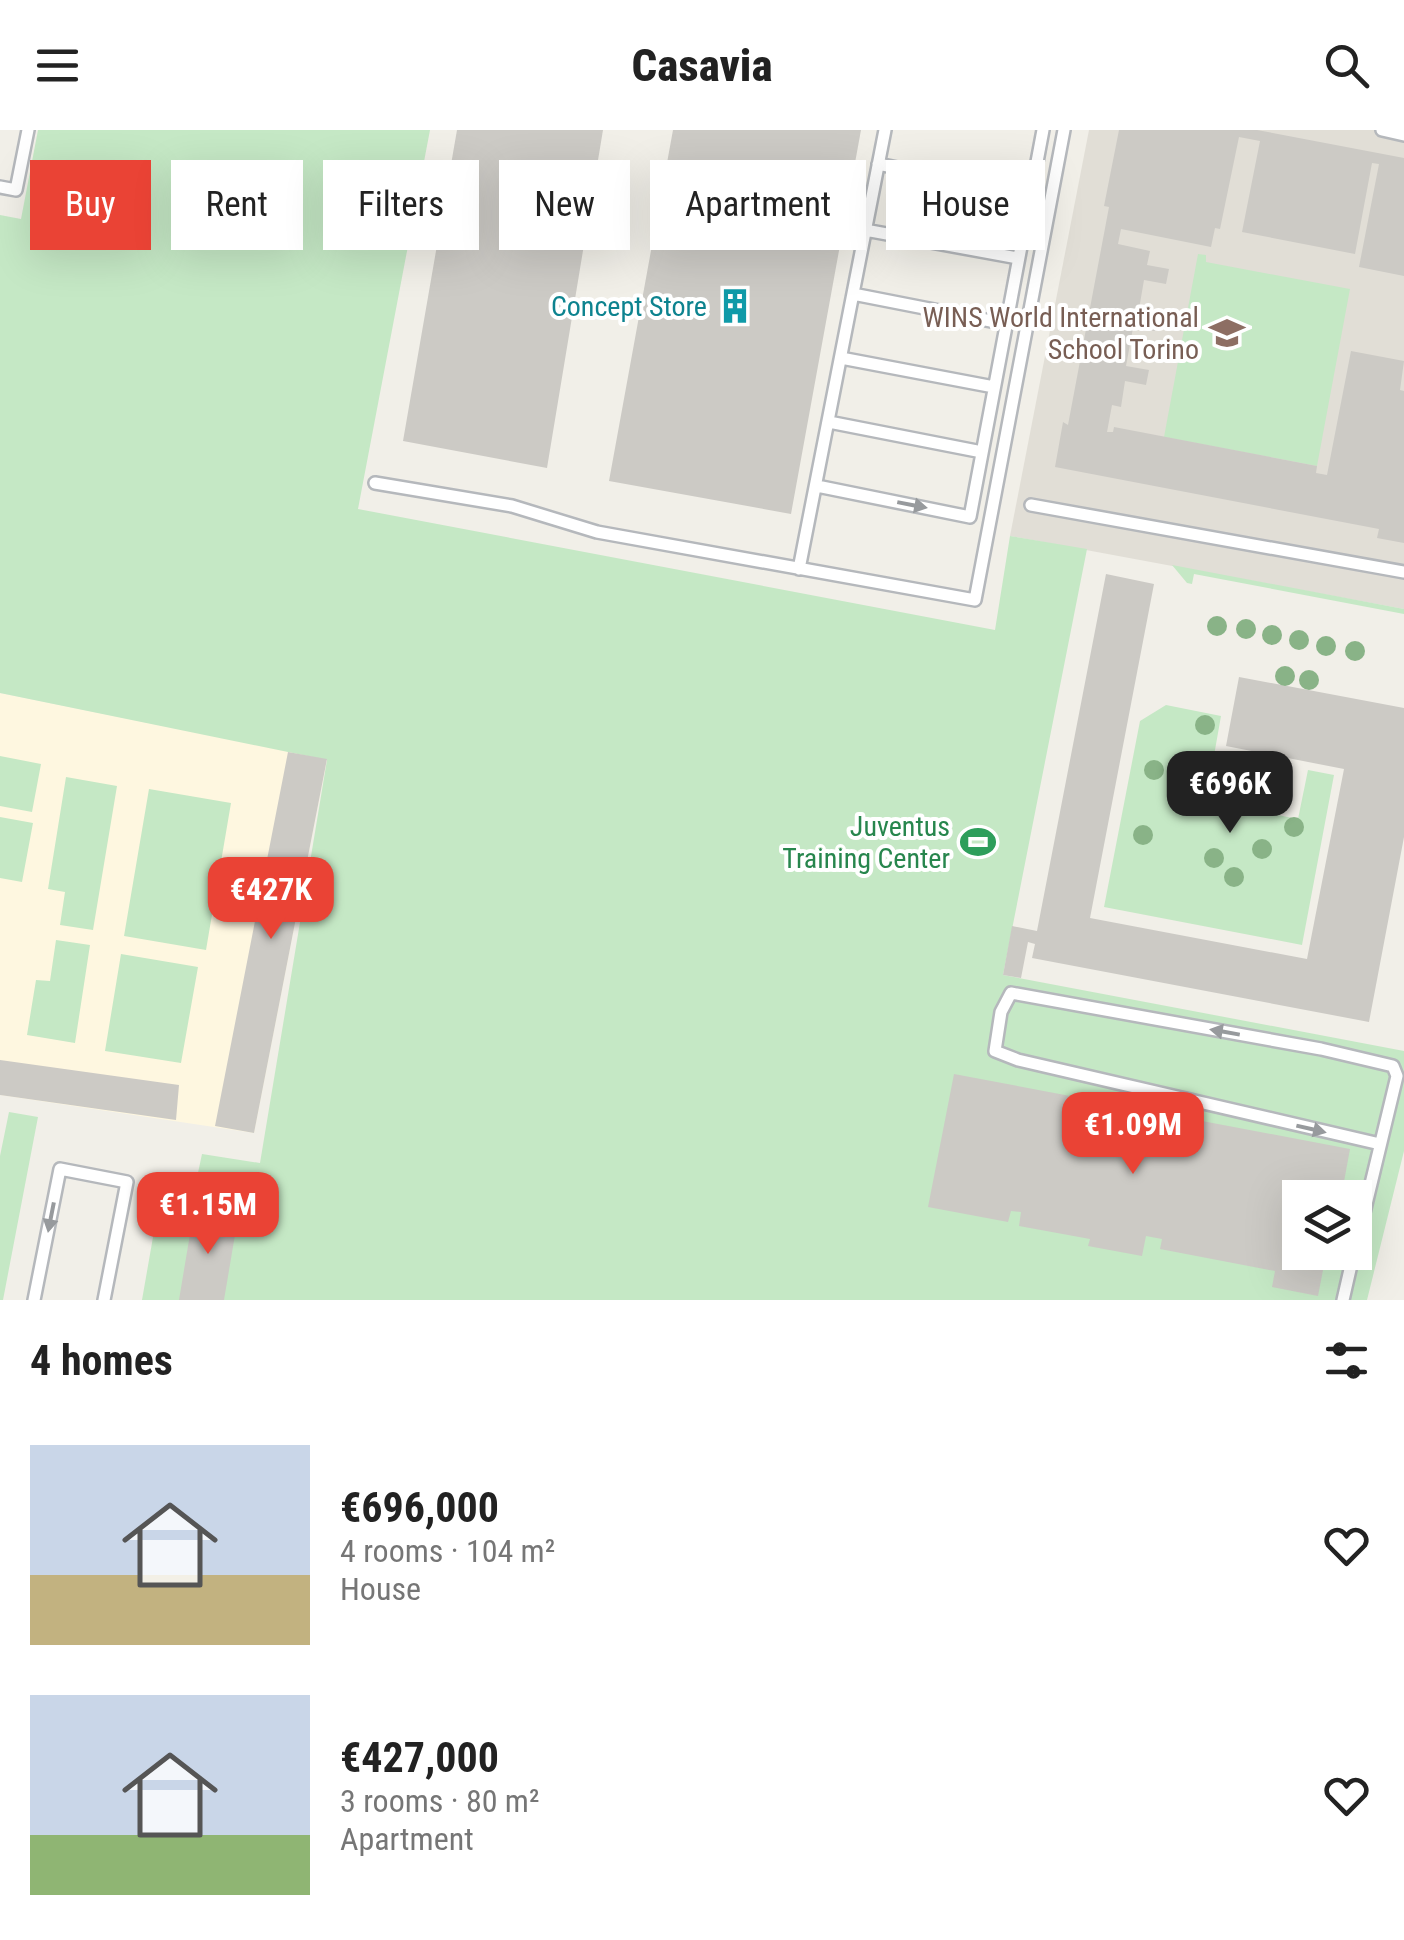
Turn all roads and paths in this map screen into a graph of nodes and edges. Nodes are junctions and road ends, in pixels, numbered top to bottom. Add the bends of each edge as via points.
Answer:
1 (28, 130) edge
2 (885, 130) edge
3 (1042, 130) edge
4 (1064, 130) edge
5 (1382, 130) edge
6 (1404, 135) edge
7 (1036, 160) edge
8 (878, 164) junction
9 (886, 166) edge
10 (0, 187) edge
11 (866, 230) joint
12 (862, 250) edge
13 (1020, 250) edge
14 (1018, 258) junction
15 (854, 294) junction
16 (1006, 324) junction
17 (842, 358) junction
18 (994, 387) junction
19 (829, 422) junction
20 (982, 452) junction
21 (375, 483) dead end
22 (817, 486) junction
23 (1031, 505) dead end
24 (800, 569) junction
25 (1404, 572) edge
26 (1380, 1144) junction
27 (1372, 1180) edge
28 (1350, 1270) edge
29 (34, 1300) edge
30 (104, 1300) edge
31 (1343, 1300) edge

1 - 10 lane via 16,190
2 - 8 lane
3 - 7 lane
4 - 24 lane via 974,600
5 - 6 lane
8 - 9 lane
8 - 11 lane
11 - 14 lane
12 - 15 lane
13 - 14 lane
14 - 16 lane
15 - 16 lane
15 - 17 lane
16 - 18 lane
17 - 18 lane
17 - 19 lane
18 - 20 lane
19 - 20 lane
19 - 22 lane
22 -> 20 lane via 970,517
21 - 24 lane
22 - 24 lane
23 - 25 lane
26 -> 26 lane via 1397,1076 1393,1066 1011,993 1001,1012 994,1051 1018,1060
26 - 27 lane
28 - 31 lane
30 -> 29 lane via 127,1182 60,1169

